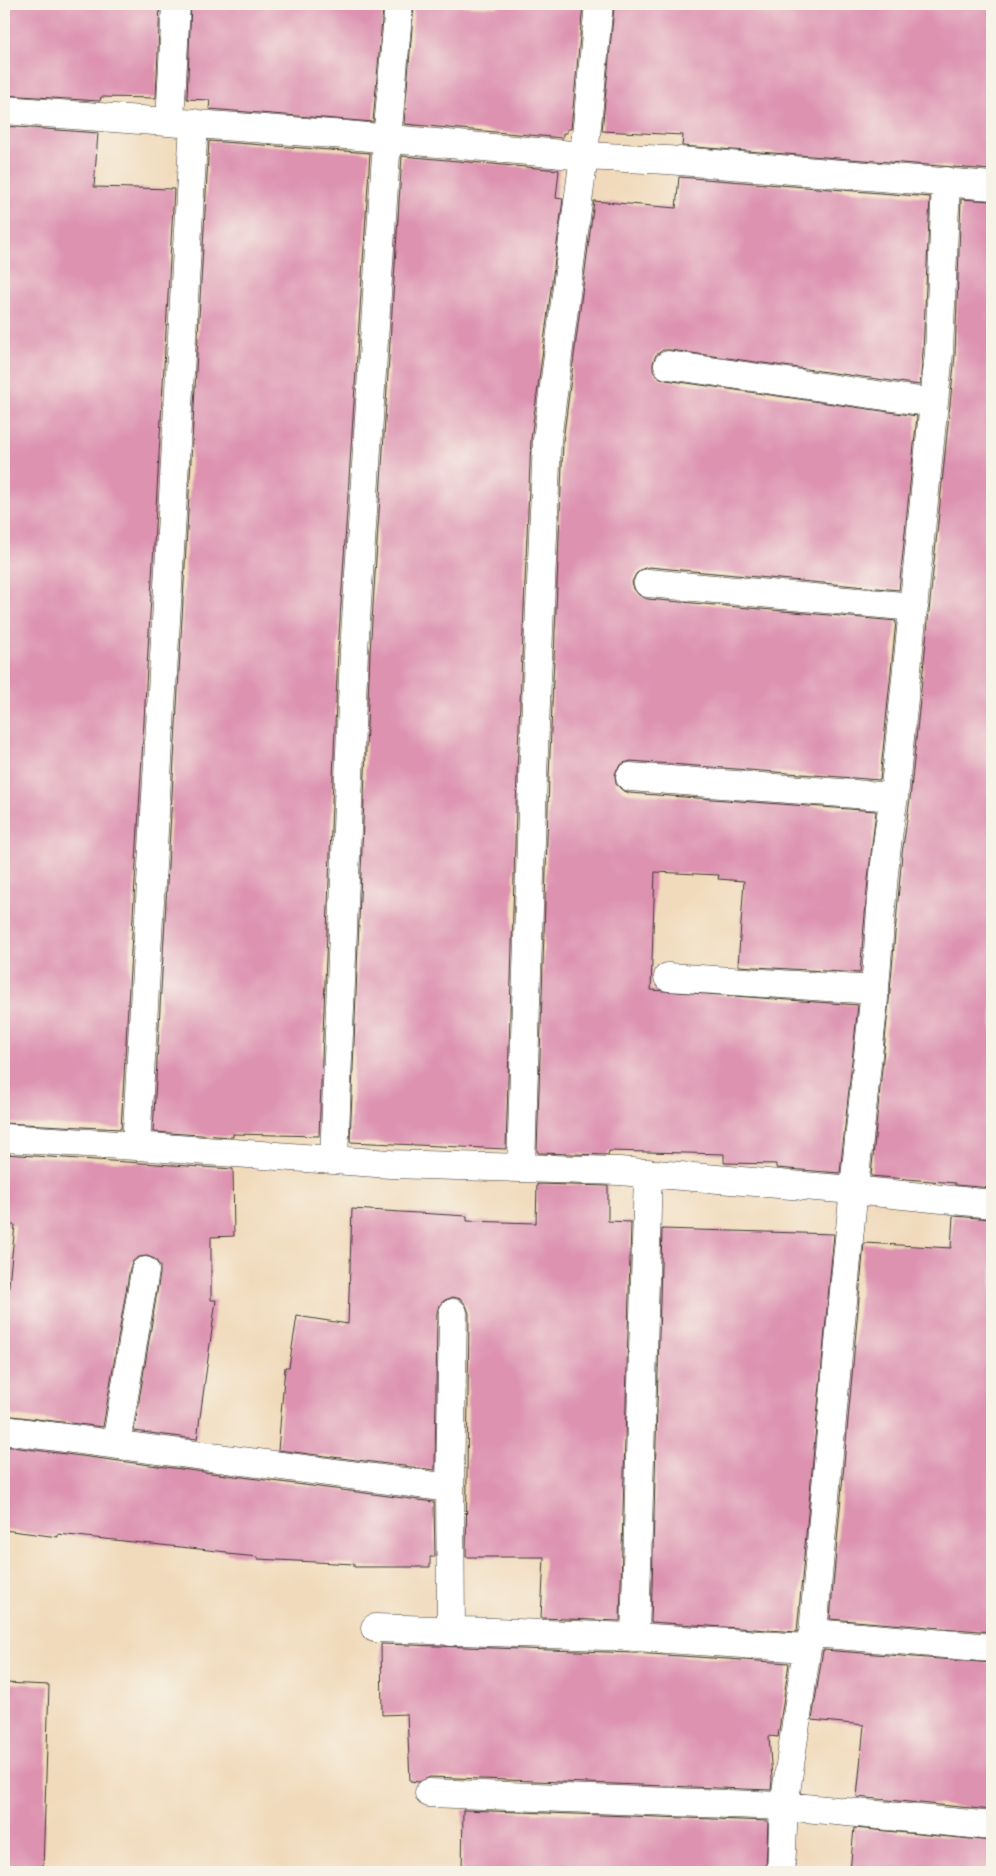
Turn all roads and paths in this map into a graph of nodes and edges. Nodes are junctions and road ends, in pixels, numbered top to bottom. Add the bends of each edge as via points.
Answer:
1 (176, 4) edge
2 (399, 4) edge
3 (599, 4) edge
4 (4, 110) edge
5 (182, 123) junction
6 (387, 139) junction
7 (584, 156) junction
8 (946, 181) junction
9 (992, 186) edge
10 (668, 365) dead end
11 (934, 403) junction
12 (648, 583) dead end
13 (914, 607) junction
14 (630, 777) dead end
15 (894, 797) junction
16 (668, 977) dead end
17 (875, 990) junction
18 (4, 1138) edge
19 (136, 1146) junction
20 (334, 1160) junction
21 (521, 1168) junction
22 (648, 1173) junction
23 (853, 1190) junction
24 (992, 1204) edge
25 (145, 1271) dead end
26 (453, 1313) dead end
27 (4, 1430) edge
28 (116, 1444) junction
29 (450, 1488) junction
30 (375, 1628) dead end
31 (451, 1632) junction
32 (635, 1637) junction
33 (810, 1640) junction
34 (992, 1648) edge
35 (429, 1793) dead end
36 (784, 1806) junction
37 (992, 1826) edge
38 (781, 1872) edge

1 - 5 street
2 - 6 street
3 - 7 street
4 - 5 street
5 - 6 street
5 - 19 street via 161,698
6 - 7 street
6 - 20 street via 354,651
7 - 8 street
7 - 21 street via 548,440 533,776
8 - 9 street
8 - 11 street via 940,353
10 - 11 street
11 - 13 street
12 - 13 street
13 - 15 street
14 - 15 street
15 - 17 street via 887,838
16 - 17 street
17 - 23 street
18 - 19 street
19 - 20 street
20 - 21 street
21 - 22 street
22 - 23 street
22 - 32 street
23 - 24 street
23 - 33 street
25 - 28 street
26 - 29 street
27 - 28 street
28 - 29 street
29 - 31 street
30 - 31 street
31 - 32 street
32 - 33 street
33 - 34 street
33 - 36 street
35 - 36 street
36 - 37 street
36 - 38 street

